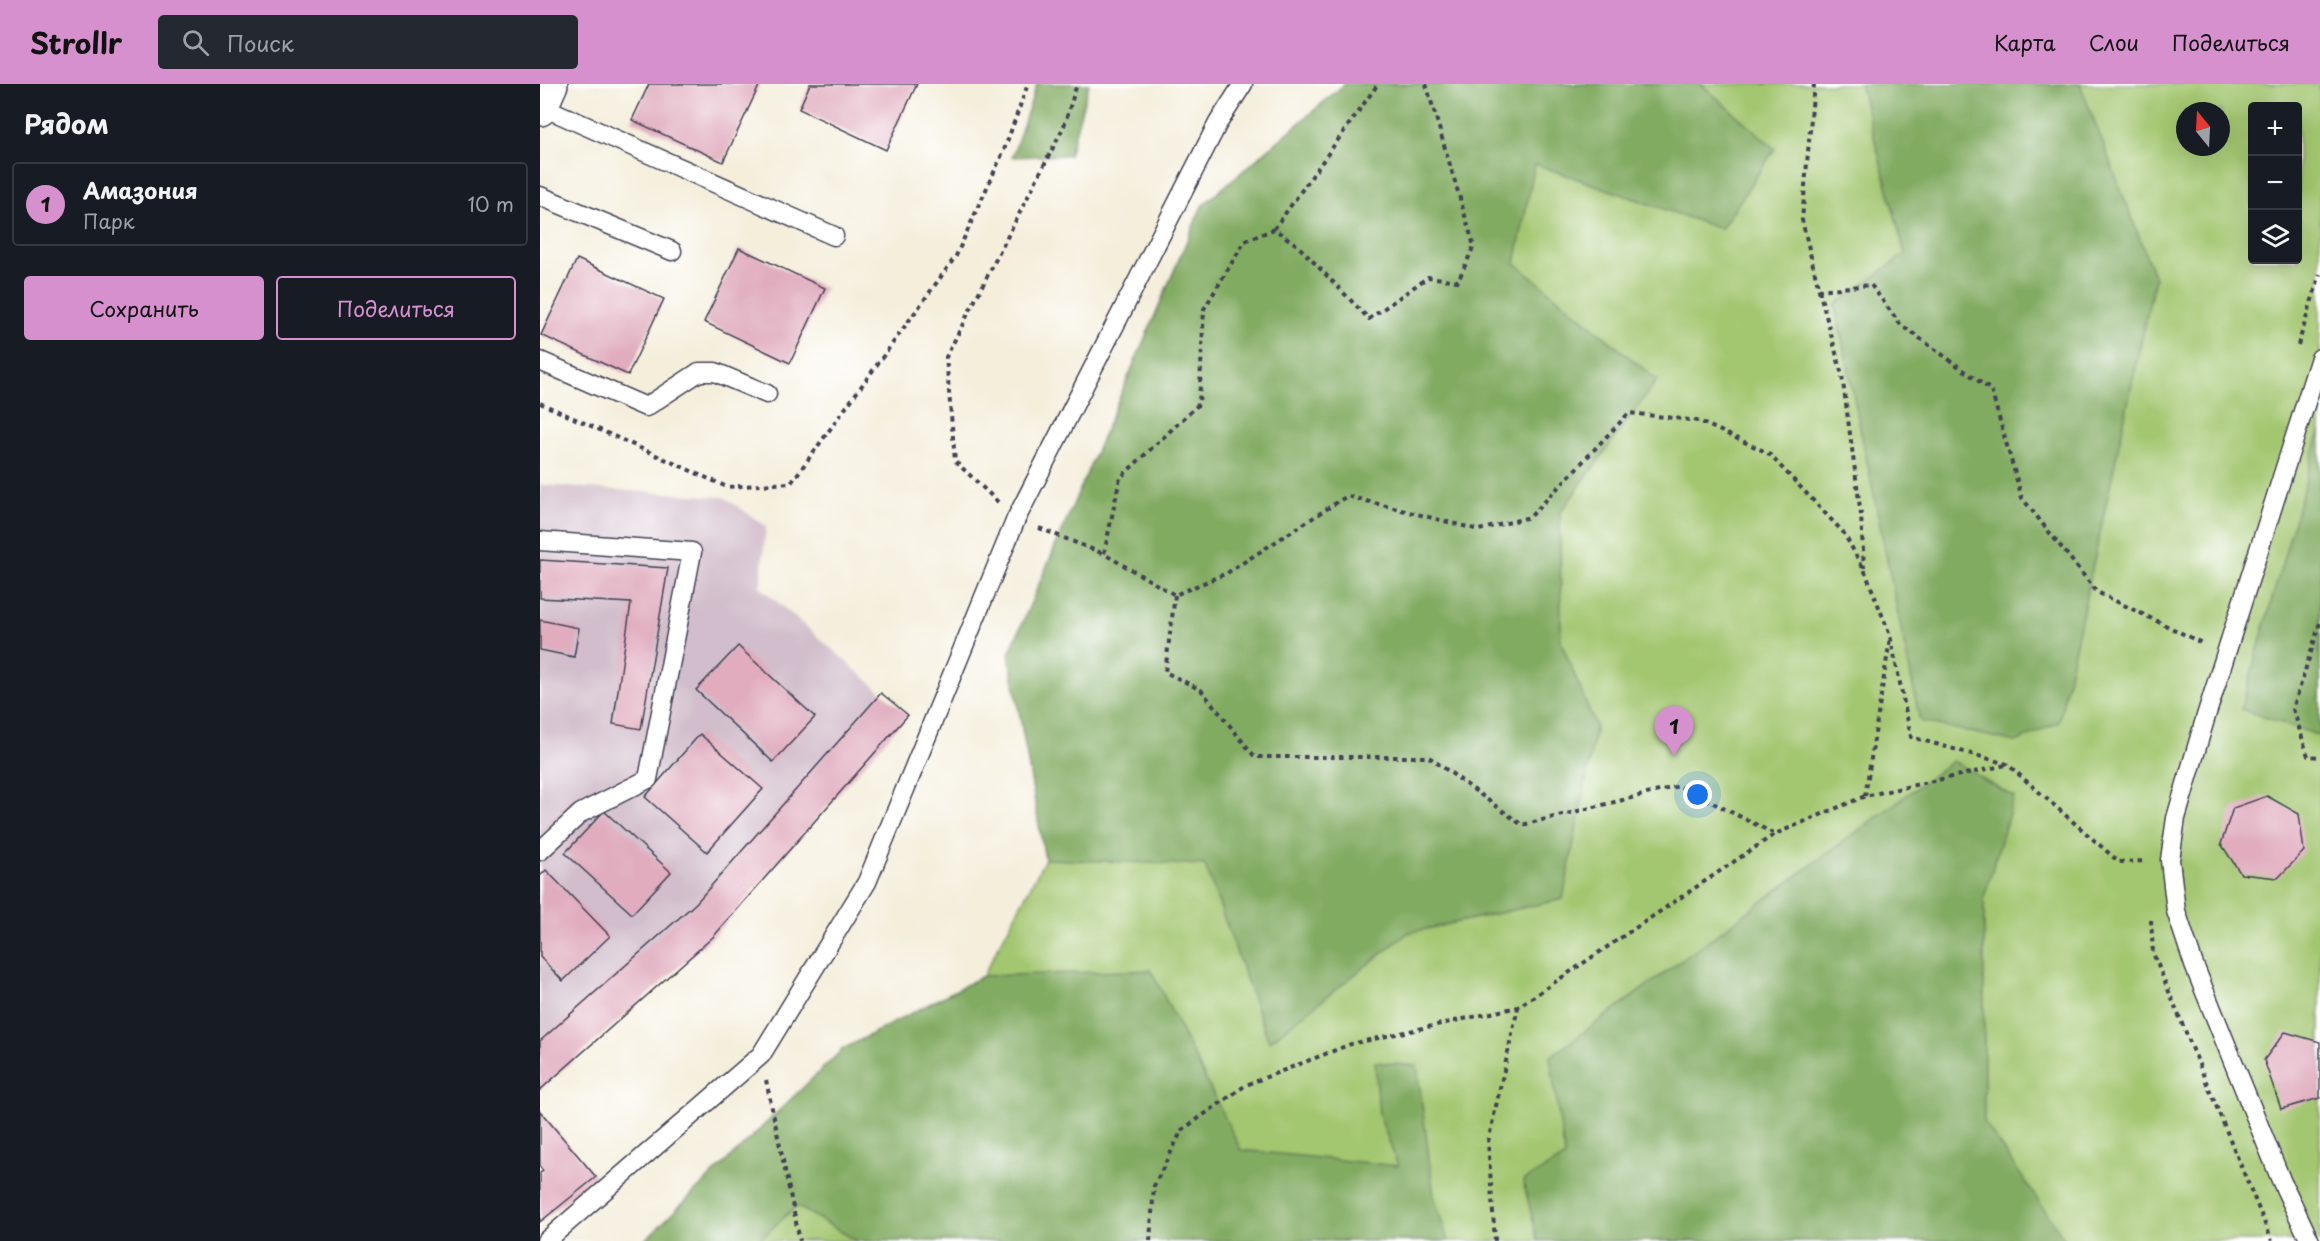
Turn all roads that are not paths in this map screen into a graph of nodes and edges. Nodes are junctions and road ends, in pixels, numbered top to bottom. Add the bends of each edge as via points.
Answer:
1 (1243, 84) edge
2 (544, 100) edge
3 (540, 196) edge
4 (834, 236) dead end
5 (672, 251) dead end
6 (2320, 358) edge
7 (540, 361) edge
8 (767, 394) dead end
9 (540, 541) edge
10 (540, 851) edge
11 (546, 1241) edge
12 (2310, 1241) edge

1 - 11 lane via 1218,123 1016,519 867,882 761,1055
2 - 4 lane
3 - 5 lane
6 - 12 lane via 2206,716 2176,818 2170,861 2176,912 2194,965 2281,1180
7 - 8 lane via 646,407 699,372 715,372
9 - 10 lane via 692,552 648,778 582,813

